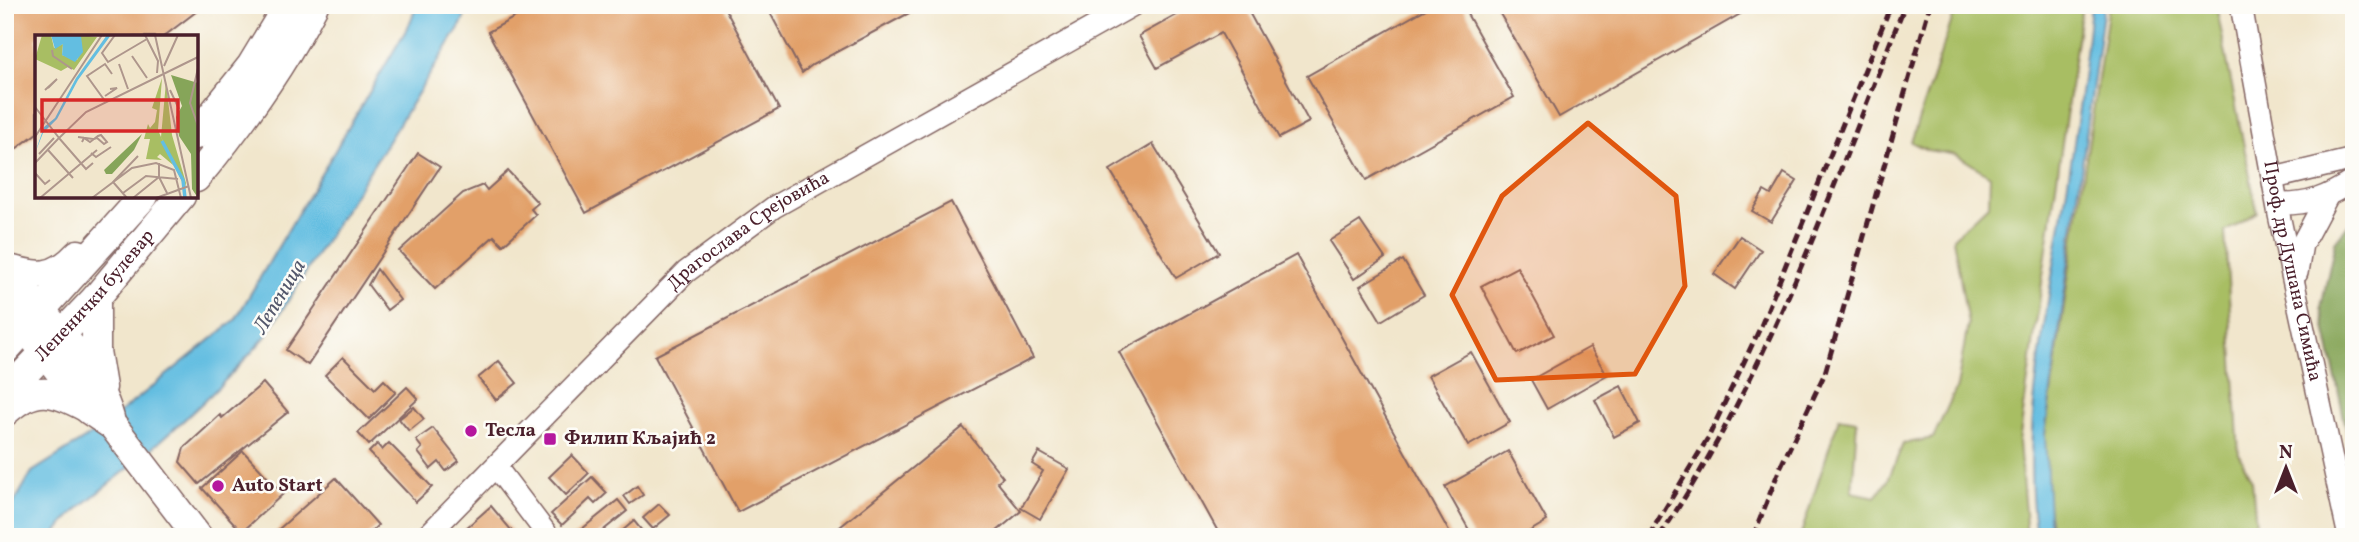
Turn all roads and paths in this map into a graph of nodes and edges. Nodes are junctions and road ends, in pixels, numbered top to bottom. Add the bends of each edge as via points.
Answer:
1 (288, 5) edge
2 (314, 5) edge
3 (1133, 5) edge
4 (2241, 5) edge
5 (198, 132) edge
6 (2354, 159) edge
7 (198, 175) edge
8 (2274, 178) junction
9 (2354, 180) edge
10 (2327, 197) junction
11 (142, 198) edge
12 (179, 198) edge
13 (2277, 204) junction
14 (117, 227) junction
15 (5, 269) edge
16 (2295, 282) junction
17 (96, 298) junction
18 (5, 301) edge
19 (33, 318) junction
20 (53, 344) junction
21 (5, 350) edge
22 (5, 394) edge
23 (5, 412) edge
24 (102, 412) junction
25 (496, 467) junction
26 (198, 537) edge
27 (426, 537) edge
28 (549, 537) edge
29 (2349, 537) edge

1 - 5 main road via 251,66
2 - 7 main road via 265,89
3 - 25 street, Драгослава Срејовића via 751,221 686,272
4 - 8 street, Проф. др Душана Симића
6 - 8 street
8 - 13 street, Проф. др Душана Симића
9 - 10 street
10 - 13 street
10 - 16 street via 2302,244
11 - 14 main road, Лепенички булевар
12 - 17 main road, Лепенички булевар
13 - 16 street, Проф. др Душана Симића
14 - 15 main road via 55,273
14 - 19 main road, Лепенички булевар
15 - 19 main road
16 - 29 street, Проф. др Душана Симића
17 - 20 main road, Лепенички булевар
17 - 24 main road
18 - 19 main road
19 - 20 main road
19 - 21 main road, Лепенички булевар
20 - 22 main road, Лепенички булевар
20 - 24 main road
23 - 24 main road via 31,395 49,391
24 - 26 main road
25 - 27 street, Драгослава Срејовића
25 - 28 street

